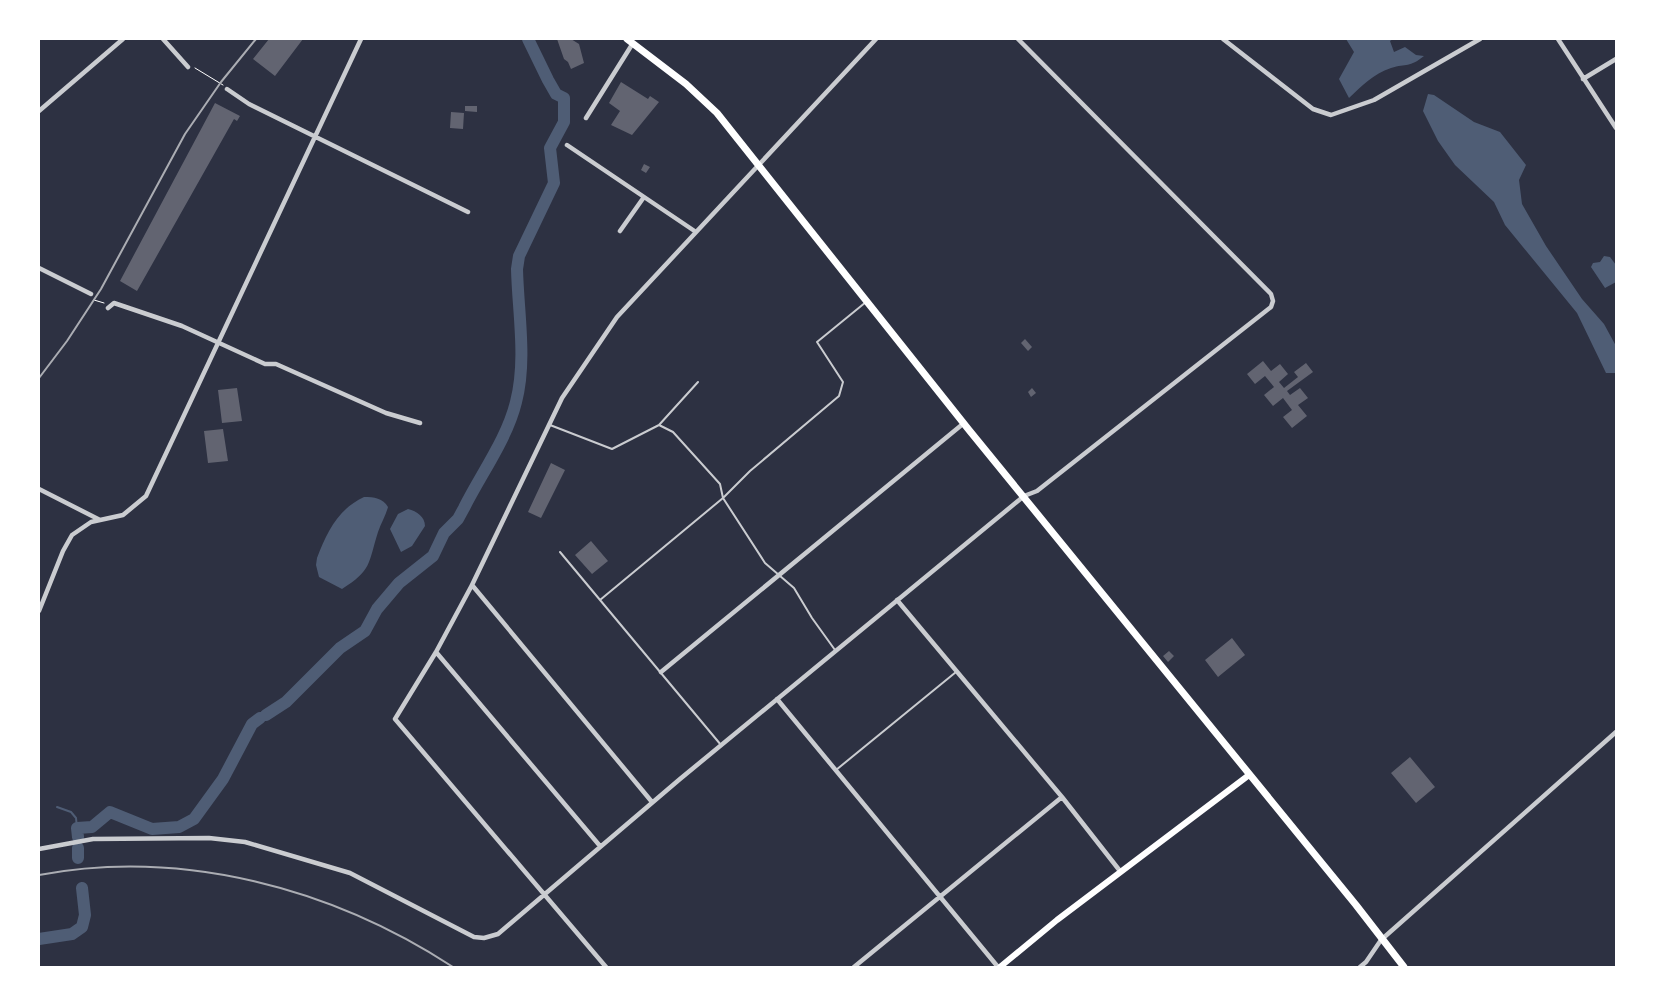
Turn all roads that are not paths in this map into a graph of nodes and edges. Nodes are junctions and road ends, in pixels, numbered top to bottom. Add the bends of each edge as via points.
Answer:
1 (123, 39) edge
2 (163, 39) edge
3 (361, 39) edge
4 (876, 39) edge
5 (1018, 39) edge
6 (1223, 39) edge
7 (1480, 39) edge
8 (1558, 39) edge
9 (630, 41) edge
10 (1616, 59) edge
11 (188, 67) dead end
12 (1583, 79) junction
13 (227, 89) road end
14 (39, 111) edge
15 (586, 118) dead end
16 (1616, 128) edge
17 (315, 138) junction
18 (567, 145) dead end
19 (759, 164) junction
20 (644, 197) junction
21 (468, 212) dead end
22 (620, 231) dead end
23 (696, 232) junction
24 (39, 268) edge
25 (91, 294) road end
26 (868, 300) junction
27 (108, 306) road end
28 (218, 344) junction
29 (698, 382) dead end
30 (420, 422) dead end
31 (964, 423) junction
32 (550, 424) junction
33 (659, 425) junction
34 (39, 489) edge
35 (1024, 496) junction
36 (723, 498) junction
37 (101, 520) junction
38 (560, 552) dead end
39 (779, 575) junction
40 (472, 585) junction
41 (600, 600) junction
42 (897, 600) junction
43 (39, 611) edge
44 (835, 650) junction
45 (436, 652) junction
46 (958, 670) junction
47 (661, 672) junction
48 (777, 699) junction
49 (1616, 732) edge
50 (720, 745) junction
51 (836, 770) junction
52 (1249, 776) junction
53 (1062, 797) junction
54 (652, 802) junction
55 (600, 846) junction
56 (39, 849) edge
57 (1120, 872) junction
58 (545, 893) junction
59 (942, 897) junction
60 (1382, 940) junction
61 (606, 967) edge
62 (854, 967) edge
63 (999, 967) edge
64 (1360, 967) edge
65 (1404, 967) edge

1 - 14 street
2 - 11 street
3 - 17 street
4 - 19 street
5 - 35 street via 1271,294 1273,301 1271,307 1037,491
6 - 7 street via 1313,109 1331,115 1374,100
8 - 12 street
9 - 15 street
9 - 19 main road via 686,84 717,113
10 - 12 street
12 - 16 street
13 - 17 street
17 - 21 street
17 - 28 street
18 - 20 street
19 - 23 street
19 - 26 main road
20 - 22 street
20 - 23 street
23 - 32 street via 621,311 572,382
24 - 25 street
26 - 31 main road
26 - 36 lane via 817,342 843,382 839,396
27 - 28 street via 114,303 148,313
28 - 30 street via 266,364 276,364 386,413
28 - 37 street via 146,496 123,514
29 - 33 lane
31 - 35 main road
31 - 39 street
32 - 33 lane via 612,449
32 - 40 street
33 - 36 lane via 673,432 720,484
34 - 37 street
35 - 42 street
35 - 52 main road
36 - 39 lane via 765,563
36 - 41 lane
37 - 43 street via 84,525 72,535
38 - 41 lane
39 - 44 lane via 794,588
39 - 47 street
40 - 45 street
40 - 54 street
41 - 47 lane
42 - 44 street
42 - 46 street
44 - 48 street
45 - 55 street
45 - 58 street via 395,718
46 - 51 lane
46 - 53 street
47 - 50 lane
48 - 50 street
48 - 51 street
49 - 60 street
50 - 54 street
51 - 59 street
52 - 57 main road
52 - 60 main road
53 - 57 street
53 - 59 street
54 - 55 street
55 - 58 street
56 - 58 street via 93,839 209,838 255,845 350,873 478,938 498,934
57 - 63 main road
58 - 61 street
59 - 62 street
59 - 63 street
60 - 64 street
60 - 65 main road

